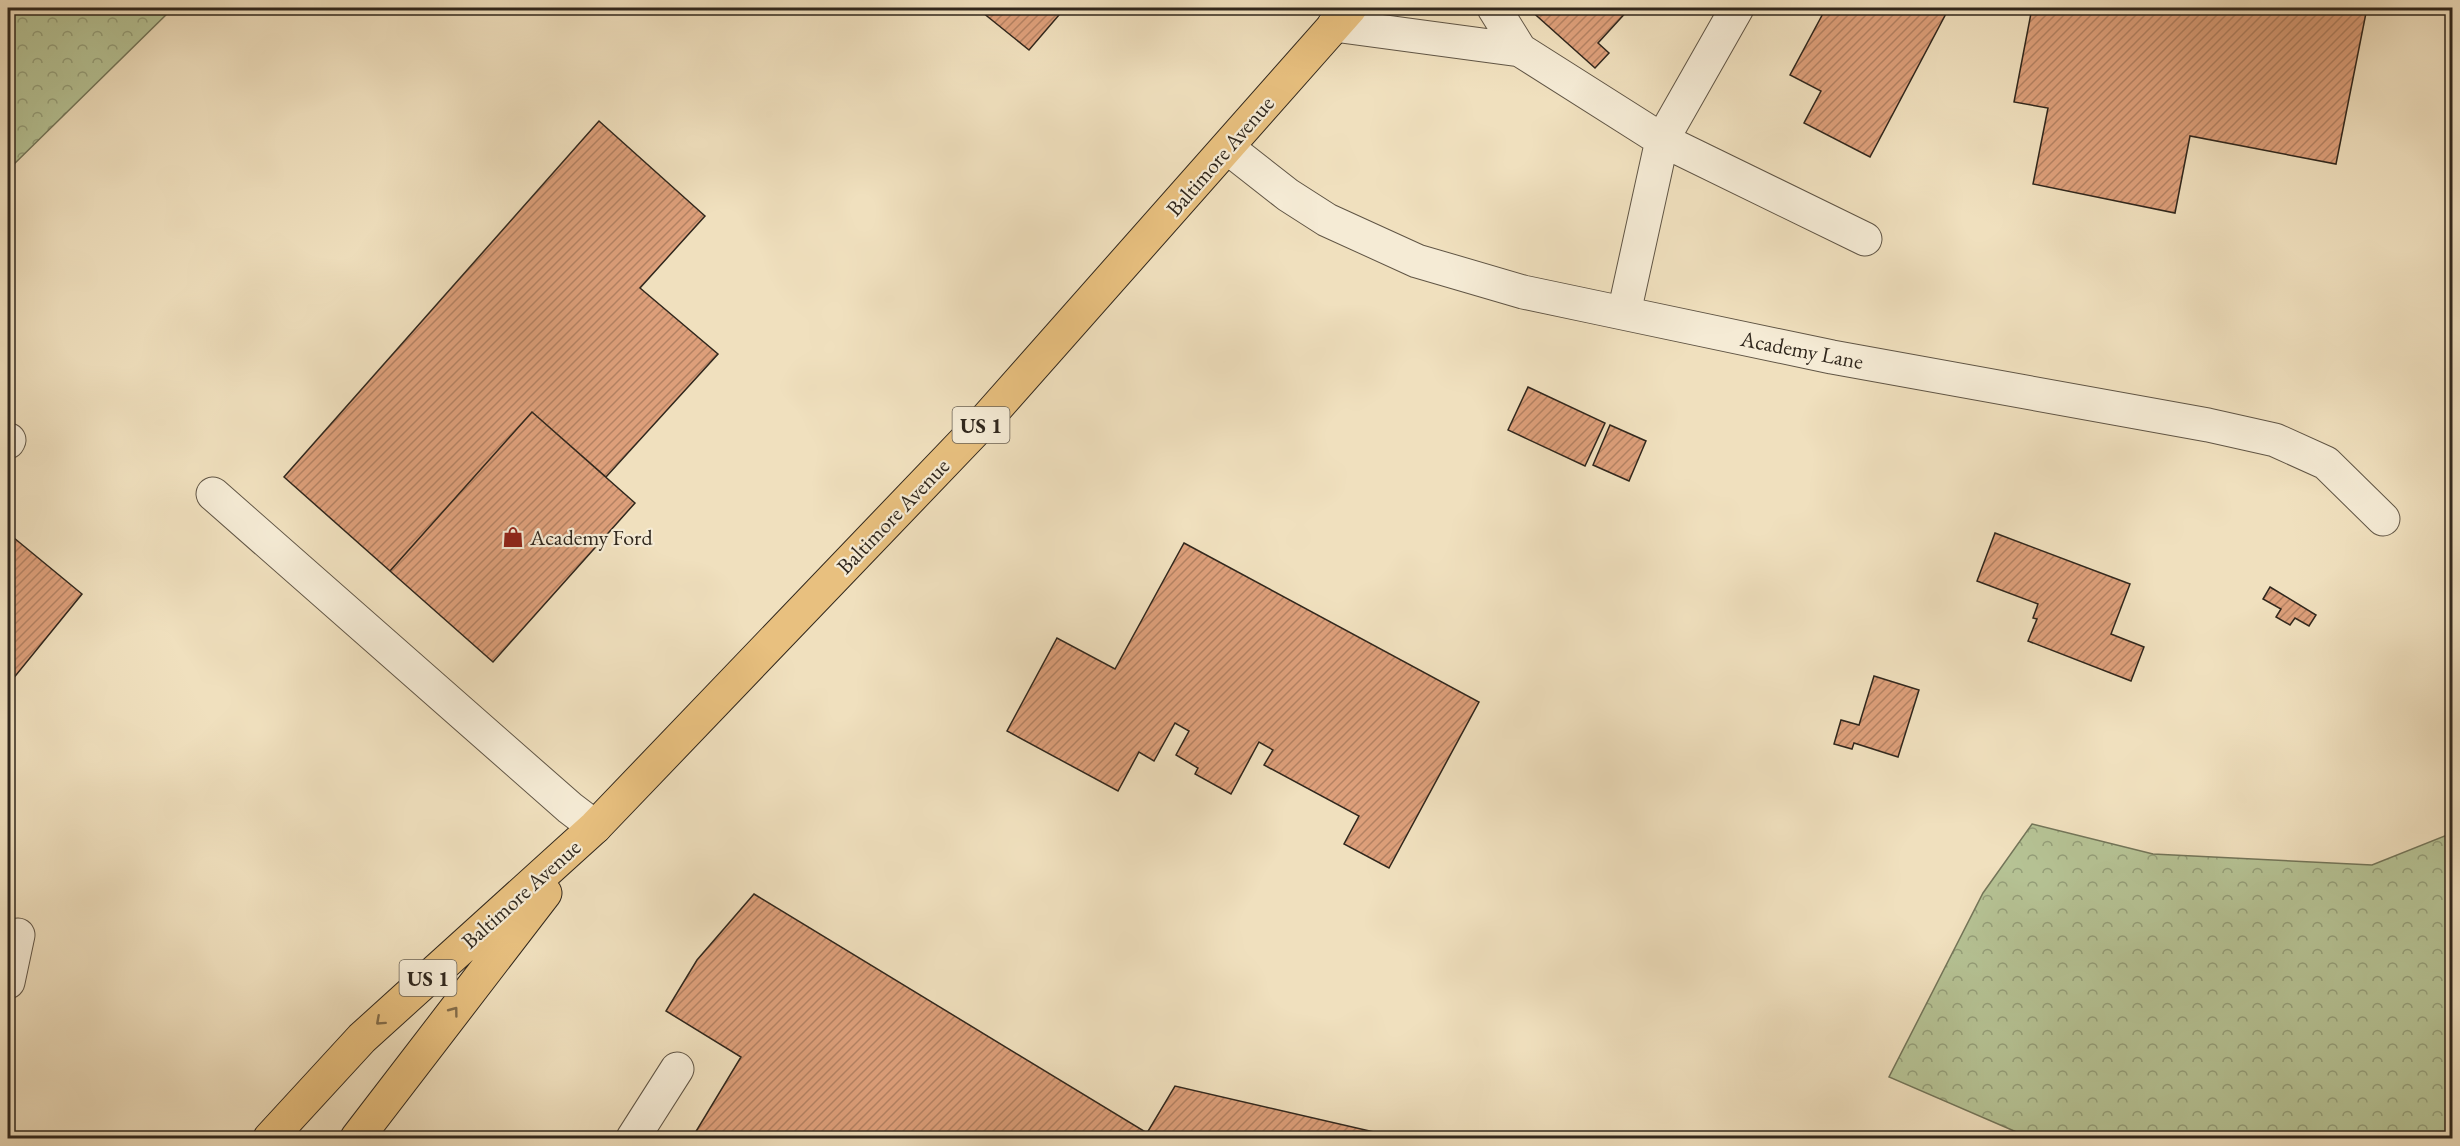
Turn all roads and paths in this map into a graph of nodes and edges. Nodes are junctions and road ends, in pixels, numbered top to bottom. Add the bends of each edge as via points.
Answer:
1 (1494, 8) edge
2 (1737, 8) edge
3 (1342, 16) edge
4 (1520, 50) junction
5 (1662, 140) junction
6 (1228, 148) junction
7 (1865, 239) dead end
8 (1624, 313) junction
9 (213, 494) dead end
10 (2383, 519) dead end
11 (595, 827) junction
12 (18, 935) dead end
13 (8, 982) edge
14 (677, 1069) dead end
15 (270, 1138) edge
16 (357, 1138) edge
17 (633, 1138) edge

1 - 4 street
2 - 5 street
3 - 4 street
3 - 6 main road, Baltimore Avenue / US 1
4 - 5 street
5 - 7 street
5 - 8 street
6 - 8 street, Academy Lane via 1327,220 1417,261 1523,292
6 - 11 main road, Baltimore Avenue / US 1 via 988,417
8 - 10 street, Academy Lane via 1832,357 2275,440 2326,463
9 - 11 street
11 -> 15 main road, Baltimore Avenue / US 1 via 362,1038
16 -> 11 main road, Baltimore Avenue / US 1
12 - 13 street
14 - 17 street

